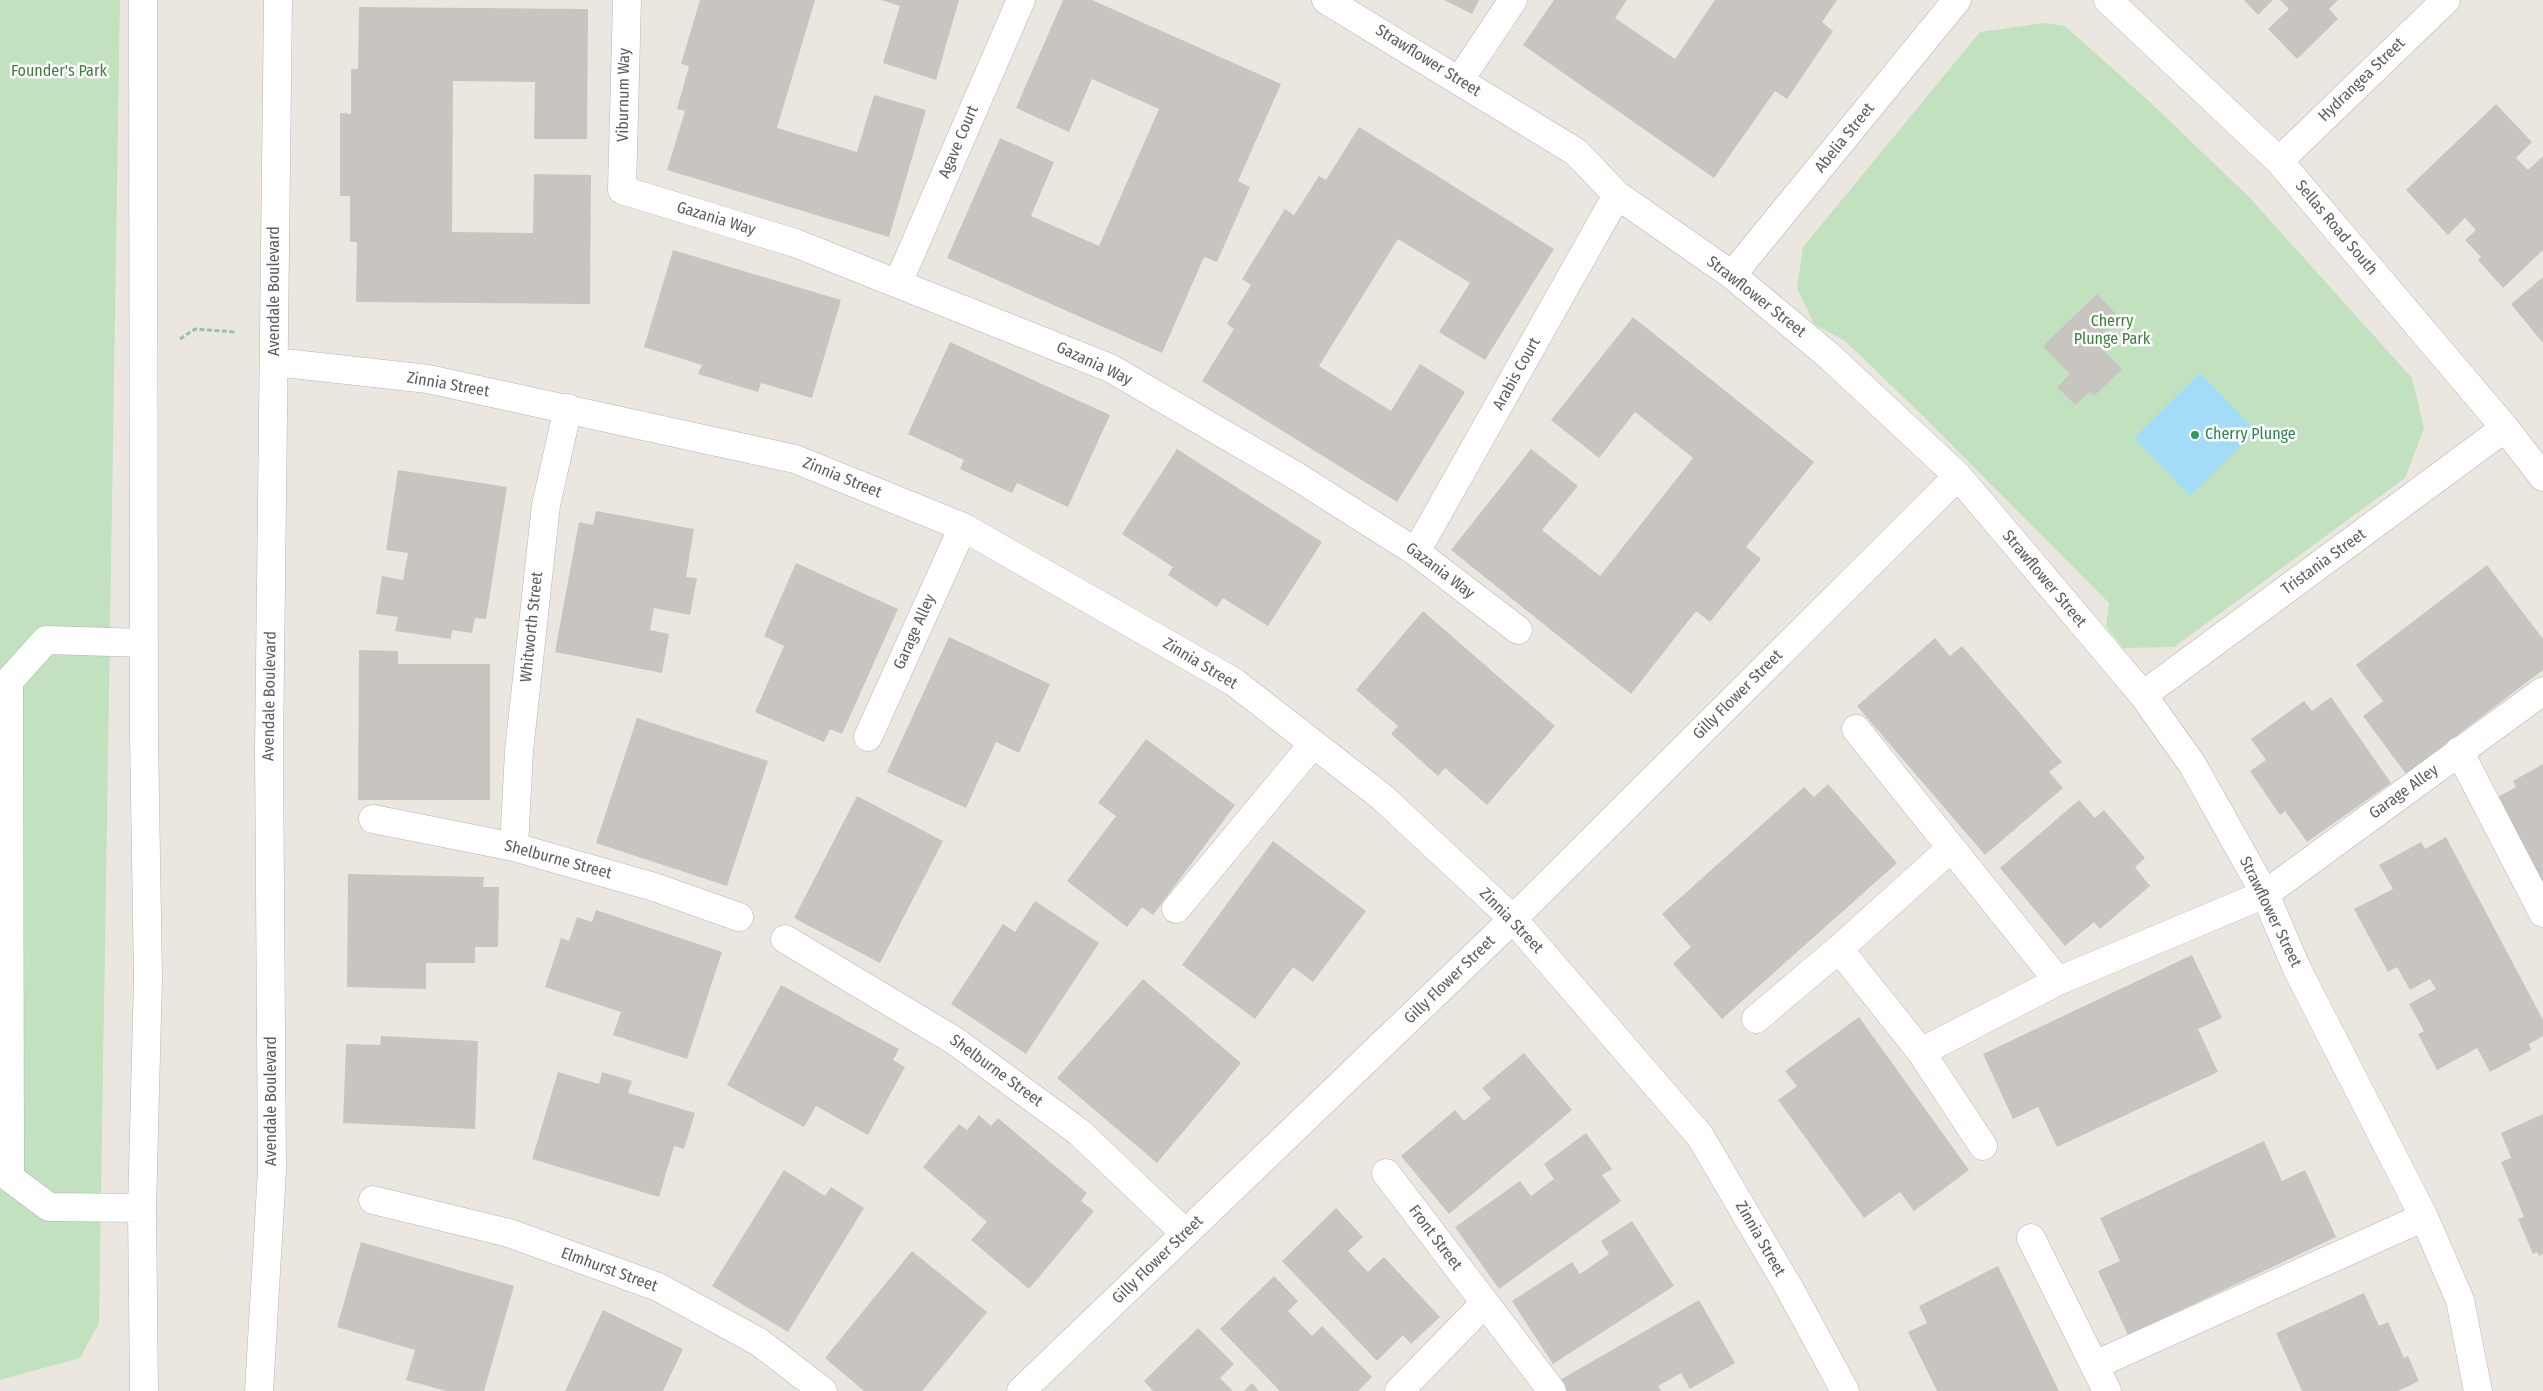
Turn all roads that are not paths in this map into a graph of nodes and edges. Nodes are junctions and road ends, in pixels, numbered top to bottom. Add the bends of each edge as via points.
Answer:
1 (143, 0) edge
2 (278, 0) edge
3 (626, 0) edge
4 (1021, 0) edge
5 (1326, 0) edge
6 (1513, 0) edge
7 (1957, 0) edge
8 (2108, 0) edge
9 (2446, 0) edge
10 (1459, 80) junction
11 (2280, 161) junction
12 (622, 190) joint
13 (1617, 196) junction
14 (1732, 275) junction
15 (898, 283) junction
16 (275, 362) junction
17 (568, 408) junction
18 (2505, 428) junction
19 (1958, 476) junction
20 (2543, 477) edge
21 (963, 527) junction
22 (1416, 552) junction
23 (1518, 630) dead end
24 (144, 643) junction
25 (2543, 691) edge
26 (2143, 695) junction
27 (1856, 730) dead end
28 (868, 737) dead end
29 (1313, 744) junction
30 (2459, 752) junction
31 (373, 819) dead end
32 (514, 847) junction
33 (1950, 848) junction
34 (2265, 894) junction
35 (1176, 909) dead end
36 (2543, 913) edge
37 (739, 917) dead end
38 (1513, 919) junction
39 (785, 939) dead end
40 (1839, 949) junction
41 (2058, 981) junction
42 (1756, 1019) dead end
43 (1921, 1052) junction
44 (1983, 1146) dead end
45 (1386, 1172) dead end
46 (373, 1200) dead end
47 (142, 1208) junction
48 (2424, 1217) junction
49 (1185, 1233) junction
50 (2031, 1238) dead end
51 (1485, 1303) junction
52 (2095, 1365) junction
53 (144, 1391) edge
54 (259, 1391) edge
55 (823, 1391) edge
56 (1021, 1391) edge
57 (1399, 1391) edge
58 (1552, 1391) edge
59 (1845, 1391) edge
60 (2106, 1391) edge
61 (2478, 1391) edge

1 - 24 street
2 - 16 street, Avendale Boulevard
3 - 12 street, Viburnum Way
4 - 15 street, Agave Court
5 - 10 street, Strawflower Street
6 - 10 street
7 - 14 street, Abelia Street
8 - 11 street, Sellas Road South
9 - 11 street, Hydrangea Street
10 - 13 street, Strawflower Street via 1576,152
11 - 18 street, Sellas Road South
12 - 15 street, Gazania Way via 795,243
13 - 14 street, Strawflower Street
13 - 22 street, Arabis Court
14 - 19 street, Strawflower Street via 1828,354
15 - 22 street, Gazania Way via 1110,368 1296,476
16 - 17 street, Zinnia Street via 428,380
16 - 54 street, Avendale Boulevard via 269,750 272,1170
17 - 21 street, Zinnia Street via 795,459
17 - 32 street, Whitworth Street via 546,505 519,751
18 - 20 street, Sellas Road South
18 - 26 street, Tristania Street
19 - 26 street, Strawflower Street
19 - 38 street, Gilly Flower Street
21 - 28 street, Garage Alley
21 - 29 street, Zinnia Street via 1234,682
22 - 23 street, Gazania Way
24 - 47 street via 148,978
24 - 47 street via 46,640 10,681 10,1178 49,1207
25 - 30 street, Garage Alley
26 - 34 street, Strawflower Street via 2192,764
27 - 33 street
29 - 35 street
29 - 38 street, Zinnia Street via 1382,797
30 - 34 street, Garage Alley
30 - 36 street
31 - 32 street, Shelburne Street
32 - 37 street, Shelburne Street via 654,887
33 - 40 street
33 - 41 street
34 - 41 street, Garage Alley
34 - 48 street, Strawflower Street via 2297,969
38 - 49 street, Gilly Flower Street
38 - 59 street, Zinnia Street via 1700,1136 1792,1292
39 - 49 street, Shelburne Street via 956,1040 1079,1132
40 - 42 street
40 - 43 street
41 - 43 street, Garage Alley
43 - 44 street
45 - 51 street, Front Street
46 - 55 street, Elmhurst Street via 509,1233 658,1287 759,1342
47 - 53 street
48 - 52 street
48 - 61 street, Strawflower Street via 2460,1300
49 - 56 street, Gilly Flower Street
50 - 52 street
51 - 57 street
51 - 58 street, Front Street
52 - 60 street

